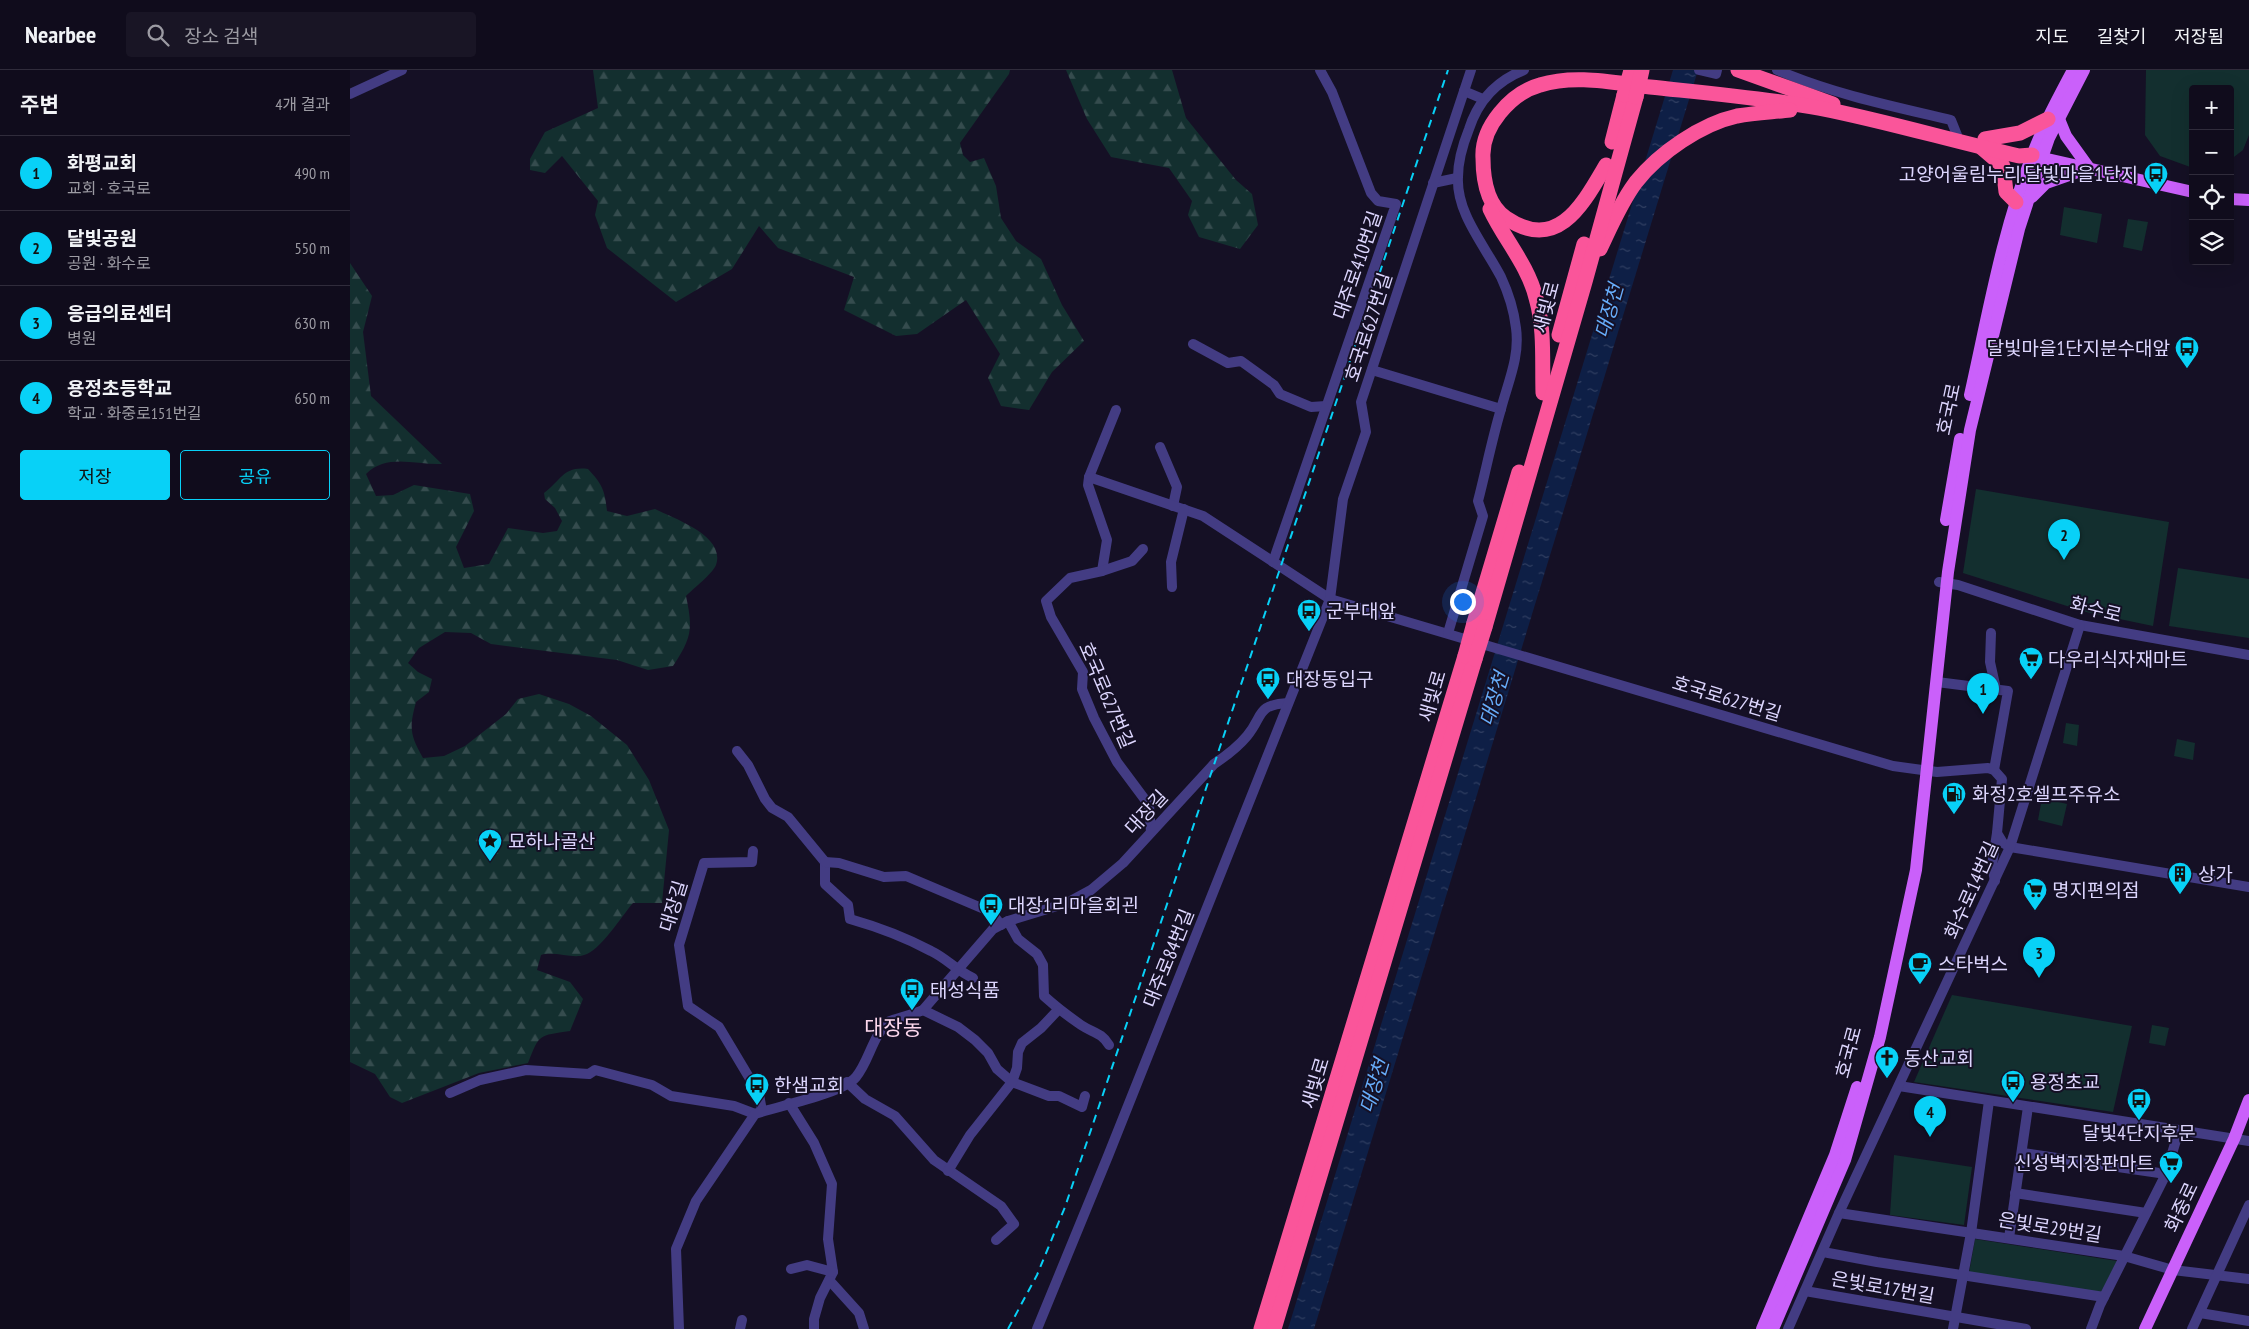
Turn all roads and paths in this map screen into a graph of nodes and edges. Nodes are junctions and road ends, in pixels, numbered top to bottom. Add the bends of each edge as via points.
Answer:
1 (402, 70) edge
2 (1320, 70) edge
3 (1471, 70) edge
4 (1524, 70) edge
5 (1631, 70) edge
6 (1717, 70) edge
7 (1738, 70) edge
8 (1776, 70) edge
9 (2073, 70) edge
10 (2084, 70) edge
11 (1704, 71) edge
12 (1638, 86) edge
13 (1464, 91) junction
14 (1727, 92) junction
15 (350, 94) edge
16 (1483, 99) junction
17 (1819, 108) junction
18 (1862, 111) junction
19 (2053, 119) junction
20 (1957, 135) junction
21 (1983, 144) junction
22 (2037, 156) junction
23 (1606, 165) junction
24 (2089, 168) junction
25 (1457, 178) junction
26 (1433, 183) junction
27 (2189, 191) edge
28 (2234, 199) edge
29 (2249, 200) edge
30 (2022, 202) junction
31 (1585, 282) junction
32 (1194, 344) dead end
33 (1372, 370) junction
34 (1543, 393) junction
35 (1326, 406) junction
36 (1501, 409) junction
37 (1116, 410) dead end
38 (1160, 447) dead end
39 (1088, 477) junction
40 (1173, 506) junction
41 (1184, 509) junction
42 (1143, 549) dead end
43 (1273, 562) junction
44 (1102, 571) junction
45 (1943, 583) junction
46 (1172, 587) dead end
47 (1330, 599) junction
48 (1479, 625) junction
49 (2080, 625) junction
50 (1448, 633) junction
51 (1991, 633) dead end
52 (2249, 655) edge
53 (1936, 682) junction
54 (1996, 689) junction
55 (1288, 703) junction
56 (1449, 729) junction
57 (737, 751) dead end
58 (1994, 770) junction
59 (1923, 771) junction
60 (1151, 832) junction
61 (1997, 833) junction
62 (2010, 848) junction
63 (753, 851) dead end
64 (826, 862) junction
65 (1995, 881) junction
66 (2249, 887) edge
67 (1005, 923) junction
68 (956, 970) junction
69 (973, 978) dead end
70 (923, 1010) junction
71 (1058, 1010) junction
72 (1110, 1045) dead end
73 (847, 1082) junction
74 (1012, 1082) junction
75 (1899, 1086) junction
76 (450, 1093) dead end
77 (1086, 1096) dead end
78 (2249, 1100) edge
79 (1989, 1101) junction
80 (789, 1102) junction
81 (2028, 1107) junction
82 (758, 1112) junction
83 (2179, 1130) junction
84 (2234, 1139) junction
85 (2249, 1141) edge
86 (2022, 1153) junction
87 (948, 1171) junction
88 (2166, 1174) junction
89 (2015, 1194) junction
90 (2249, 1205) edge
91 (1839, 1213) junction
92 (2146, 1213) junction
93 (2238, 1231) junction
94 (2249, 1232) edge
95 (1971, 1233) junction
96 (2008, 1238) junction
97 (996, 1240) dead end
98 (1823, 1252) junction
99 (2124, 1256) junction
100 (791, 1269) dead end
101 (2173, 1270) junction
102 (1963, 1274) junction
103 (2218, 1275) junction
104 (831, 1276) junction
105 (2249, 1280) edge
106 (1805, 1291) junction
107 (2104, 1297) junction
108 (2200, 1313) junction
109 (1956, 1317) junction
110 (2249, 1321) edge
111 (679, 1329) edge
112 (814, 1329) edge
113 (864, 1329) edge
114 (1037, 1329) edge
115 (1261, 1329) edge
116 (1274, 1329) edge
117 (1762, 1329) edge
118 (1772, 1329) edge
119 (1788, 1329) edge
120 (1954, 1329) edge
121 (2026, 1329) edge
122 (2091, 1329) edge
123 (2145, 1329) edge
124 (2192, 1329) edge

1 - 15 street
2 - 35 street, 대주로410번길 via 1332,92 1371,194 1378,201 1396,204
3 - 13 street, 호국로627번길
4 - 16 street via 1502,80
5 - 12 highway, 새빛로, bridge
6 - 11 street via 1716,74
7 - 18 highway
8 - 20 street via 1826,90 1951,120
9 - 19 main road, 호국로
10 - 19 main road, 호국로
12 - 14 highway
12 - 23 highway, 새빛로
12 - 23 highway via 1591,80 1560,80 1538,85 1506,106 1491,127 1482,153 1483,179 1500,214 1519,226 1536,230 1566,222 1582,207
12 - 31 highway, 새빛로
12 - 34 highway via 1591,75 1539,78 1501,102 1487,124 1478,150 1482,192 1536,297 1542,328
13 - 16 street
13 - 26 street, 호국로627번길
14 - 17 highway
14 - 18 highway
16 - 25 street via 1462,148
17 - 21 highway
17 - 31 highway via 1736,116 1712,125 1666,153 1637,181 1617,212
18 - 20 highway
19 - 21 highway
19 - 22 main road, 호국로
19 - 24 main road
20 - 21 highway
21 - 22 highway via 2019,156
21 - 30 highway via 2003,166 2006,192
22 - 24 main road
22 - 30 main road, 호국로
23 - 34 highway, 새빛로
24 - 27 main road
24 - 30 main road via 2046,183
25 - 26 street
25 - 36 street via 1468,221 1502,278 1512,307 1516,363
26 - 33 street, 호국로627번길
28 - 29 main road
30 - 45 main road, 호국로 via 1962,428 1947,514
31 - 48 highway, 새빛로
32 - 35 street via 1228,363 1241,361 1274,385 1280,394 1311,406
33 - 36 street
33 - 47 street, 호국로627번길 via 1361,402 1366,432 1343,499
34 - 48 highway, 새빛로
35 - 43 street, 대주로410번길
36 - 50 street via 1478,501 1483,516
37 - 39 street
38 - 40 street via 1177,487
39 - 40 street
39 - 44 street via 1107,540
40 - 41 street
41 - 43 street via 1204,516
41 - 46 street via 1171,562
42 - 44 street, 호국로627번길 via 1132,561
43 - 47 street
44 - 60 street, 호국로627번길 via 1070,578 1046,601 1083,672 1082,689 1094,718 1117,762 1149,805
45 - 49 street, 화수로
45 - 53 main road, 호국로
45 - 59 main road, 호국로
47 - 50 street
47 - 55 street, 대주로84번길
48 - 56 highway, 새빛로, bridge
49 - 52 street, 화수로
49 - 62 street, 화수로14번길
50 - 59 street, 호국로627번길 via 1890,765
51 - 54 street via 1990,662
53 - 54 street
53 - 59 main road, 호국로
54 - 58 street via 2008,691
55 - 60 street, 대장길 via 1272,704 1260,712 1248,736 1214,764
55 - 114 street, 대주로84번길
56 - 115 highway, 새빛로
56 - 116 highway, 새빛로
57 - 64 street via 748,765 764,799 788,817
58 - 59 street
58 - 61 street via 2002,779
59 - 117 main road, 호국로 via 1908,866 1874,1028 1855,1097 1835,1155
59 - 118 main road, 호국로 via 1916,870 1876,1054 1845,1160
60 - 67 street, 대장길 via 1091,890 1067,902
61 - 62 street
61 - 65 street via 1992,866
62 - 65 street, 화수로14번길
62 - 66 street
63 - 82 street, 대장길 via 752,862 704,862 679,945 688,1006 719,1027 758,1094
64 - 67 street via 884,877 906,876 991,912
64 - 68 street via 825,884 848,905 850,919 891,932 933,952
65 - 75 street, 화수로14번길
67 - 68 street, 대장길 via 993,930
67 - 71 street via 1037,954 1043,965 1044,996
68 - 69 street
68 - 70 street, 대장길
70 - 73 street via 891,1020 878,1035 855,1078
70 - 74 street via 970,1036
71 - 72 street via 1103,1036
71 - 74 street via 1022,1043
73 - 80 street via 826,1093
73 - 87 street via 865,1099 896,1116 934,1160
74 - 77 street via 1049,1096 1059,1096 1082,1107
74 - 87 street via 970,1134
75 - 79 street
75 - 91 street, 화수로14번길
76 - 82 street via 480,1080 526,1070 589,1074 595,1070 652,1084 671,1096
78 - 84 main road, 화중로
79 - 81 street
79 - 95 street, 은빛로17번길
80 - 82 street
80 - 104 street via 814,1143 832,1184 828,1239
81 - 83 street
81 - 86 street
82 - 111 street via 696,1201 676,1248
83 - 84 street
83 - 88 street, 은빛로29번길
84 - 85 street
84 - 101 main road, 화중로
86 - 88 street
86 - 89 street
87 - 97 street via 1001,1206 1014,1224
88 - 92 street, 은빛로29번길
89 - 92 street, 은빛로29번길
89 - 96 street
90 - 93 street
91 - 95 street
91 - 98 street, 화수로14번길
92 - 99 street, 은빛로29번길
93 - 94 street
93 - 103 street
95 - 96 street, 은빛로29번길
95 - 102 street, 은빛로17번길
96 - 99 street, 은빛로29번길
98 - 102 street, 은빛로17번길
98 - 106 street, 화수로14번길
99 - 101 street, 은빛로29번길
99 - 107 street, 은빛로29번길
100 - 104 street via 807,1265
101 - 103 street, 은빛로29번길
101 - 123 main road, 화중로
102 - 107 street
102 - 109 street, 은빛로17번길
103 - 105 street, 은빛로29번길
103 - 108 street
104 - 112 street via 820,1298
104 - 113 street via 859,1313
106 - 109 street, 은빛로17번길
106 - 119 street, 화수로14번길
107 - 122 street, 은빛로29번길
108 - 110 street
108 - 124 street
109 - 120 street, 은빛로17번길
109 - 121 street

